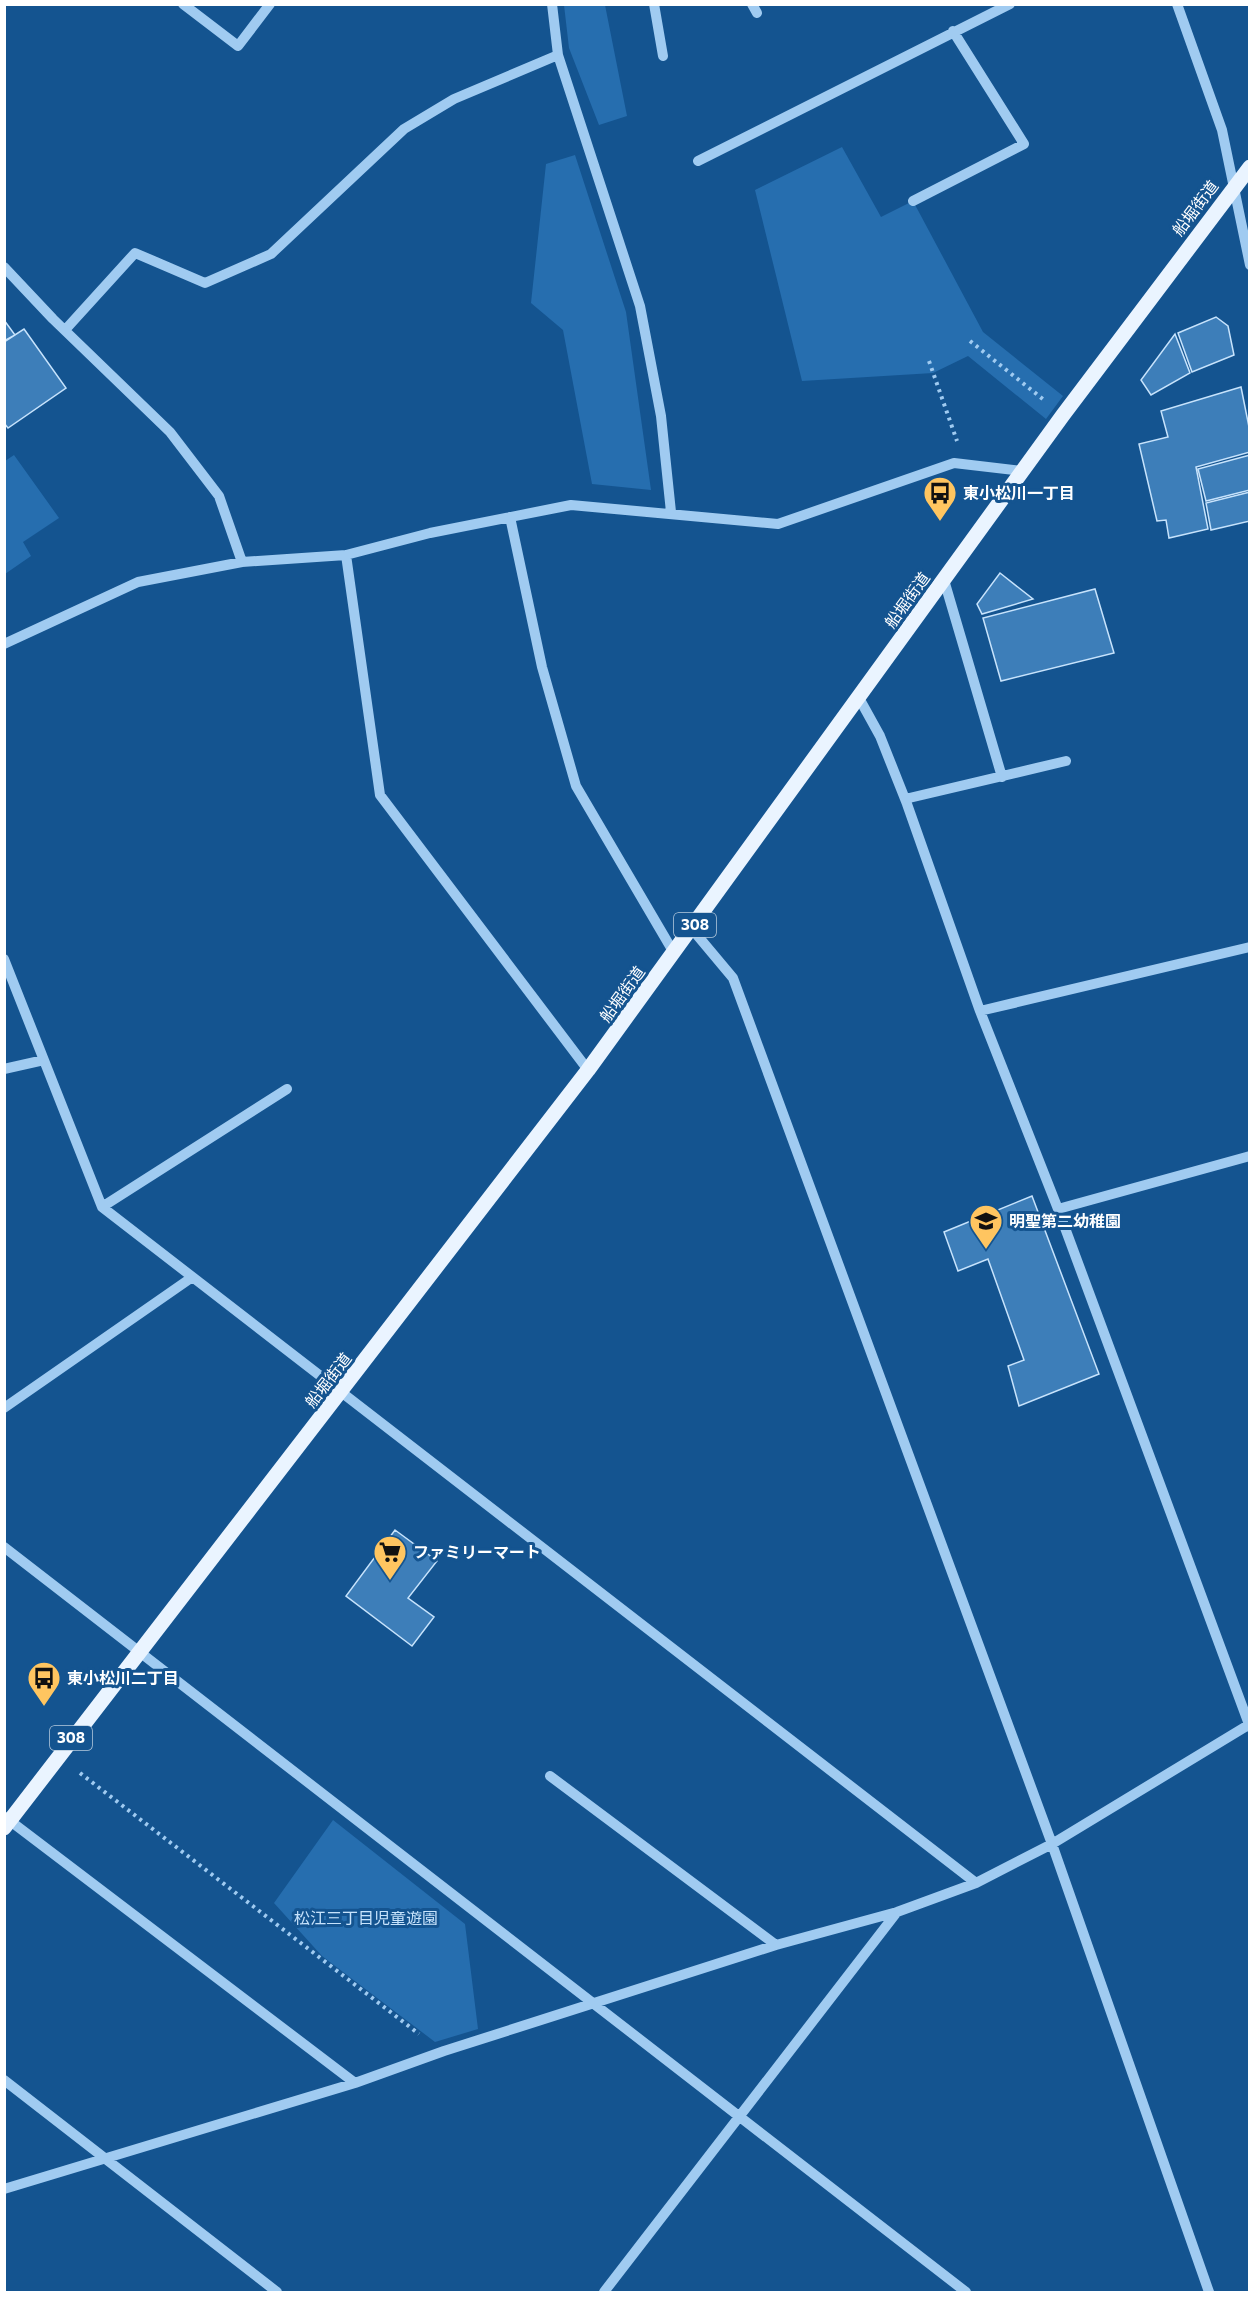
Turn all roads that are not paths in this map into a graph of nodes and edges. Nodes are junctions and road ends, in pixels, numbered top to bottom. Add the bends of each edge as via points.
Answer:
1 (183, 4) edge
2 (270, 4) edge
3 (552, 4) edge
4 (654, 4) edge
5 (1011, 4) edge
6 (1177, 4) edge
7 (953, 31) junction
8 (558, 55) junction
9 (663, 56) dead end
10 (698, 161) dead end
11 (1250, 167) edge
12 (1234, 187) junction
13 (913, 201) dead end
14 (1250, 265) edge
15 (4, 267) edge
16 (65, 330) junction
17 (1023, 471) junction
18 (671, 512) junction
19 (510, 517) junction
20 (346, 555) junction
21 (242, 562) junction
22 (944, 580) junction
23 (4, 644) edge
24 (859, 698) junction
25 (1066, 761) dead end
26 (1002, 777) junction
27 (904, 799) junction
28 (692, 929) junction
29 (1250, 947) edge
30 (674, 953) junction
31 (4, 959) edge
32 (980, 1011) junction
33 (44, 1060) junction
34 (4, 1069) edge
35 (588, 1070) junction
36 (287, 1089) dead end
37 (1250, 1156) edge
38 (102, 1207) junction
39 (1058, 1209) junction
40 (191, 1278) junction
41 (340, 1394) junction
42 (4, 1408) edge
43 (4, 1547) edge
44 (140, 1650) junction
45 (1249, 1725) edge
46 (550, 1776) dead end
47 (7, 1821) edge
48 (1052, 1844) junction
49 (976, 1883) junction
50 (897, 1912) junction
51 (776, 1945) junction
52 (595, 2004) junction
53 (4, 2080) edge
54 (355, 2083) junction
55 (740, 2118) junction
56 (104, 2158) junction
57 (4, 2189) edge
58 (277, 2292) edge
59 (604, 2292) edge
60 (966, 2292) edge
61 (1209, 2292) edge

1 - 2 street via 238,46
3 - 8 street
4 - 9 street
5 - 7 street
6 - 12 street via 1222,130
7 - 10 street
7 - 13 street via 1024,144
8 - 16 street via 454,99 404,129 271,254 205,283 135,253
8 - 18 street via 640,306 661,416
11 - 12 main road, 船堀街道 / 308
12 - 14 street
12 - 17 main road, 船堀街道 / 308
15 - 16 street
16 - 21 street via 170,432 219,496
17 - 18 street via 954,463 777,524
17 - 22 main road, 船堀街道 / 308
18 - 19 street via 571,505
19 - 20 street
19 - 30 street via 542,667 576,786
20 - 21 street
20 - 35 street via 380,795
21 - 23 street via 138,582
22 - 24 main road, 船堀街道 / 308
22 - 26 street
24 - 27 street via 880,736
24 - 28 main road, 船堀街道 / 308
25 - 26 street
26 - 27 street
27 - 32 street
28 - 30 main road, 船堀街道 / 308
28 - 48 street via 733,978
29 - 32 street
30 - 35 main road, 船堀街道 / 308
31 - 33 street
32 - 39 street
33 - 34 street
33 - 38 street
35 - 41 main road, 船堀街道 / 308
36 - 38 street
37 - 39 street
38 - 40 street
39 - 45 street
40 - 41 street
40 - 42 street
41 - 44 main road, 船堀街道 / 308
41 - 49 street
43 - 44 street
44 - 47 main road, 船堀街道 / 308
44 - 52 street
45 - 48 street
46 - 51 street
47 - 54 street
48 - 49 street
48 - 61 street
49 - 50 street
50 - 51 street
50 - 55 street
51 - 52 street
52 - 54 street
52 - 55 street
53 - 56 street
54 - 56 street
55 - 59 street
55 - 60 street
56 - 57 street
56 - 58 street

